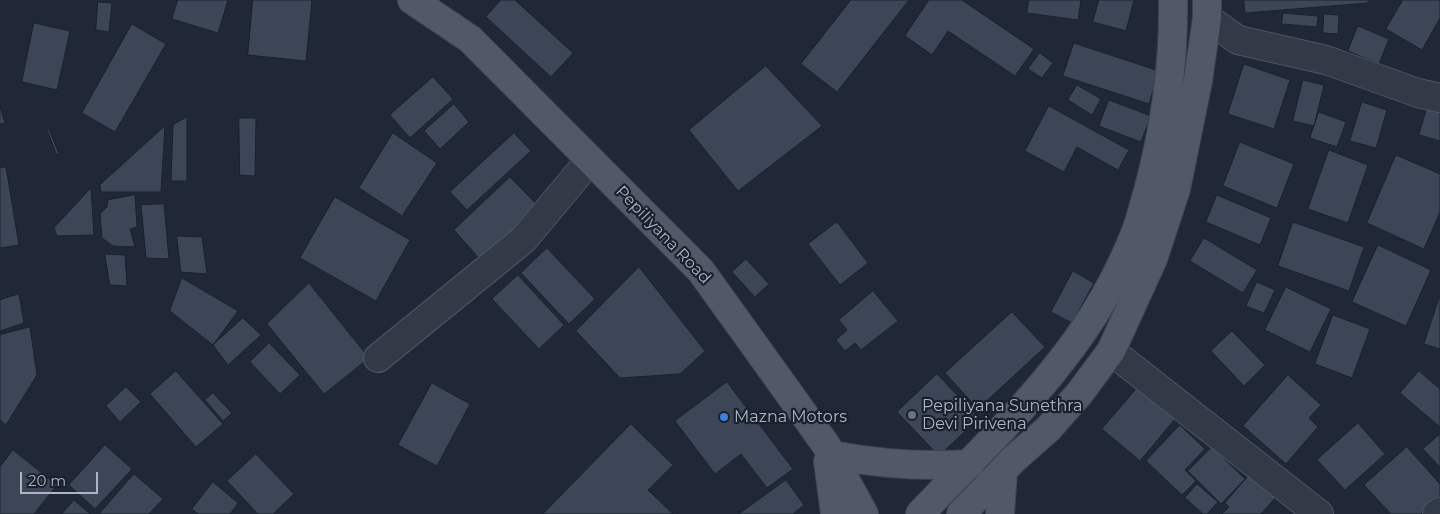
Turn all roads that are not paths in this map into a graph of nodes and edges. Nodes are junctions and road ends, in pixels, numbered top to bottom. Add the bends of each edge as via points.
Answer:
1 (412, 0) edge
2 (1173, 0) edge
3 (1207, 9) edge
4 (1440, 98) edge
5 (590, 160) junction
6 (1111, 351) junction
7 (378, 358) dead end
8 (829, 450) junction
9 (970, 464) junction
10 (1003, 471) junction
11 (836, 514) edge
12 (864, 514) edge
13 (920, 514) edge
14 (961, 514) edge
15 (1000, 514) edge
16 (1319, 514) edge

1 - 5 main road, Pepiliyana Road via 470,39
2 - 9 main road via 1170,80 1156,161 1137,230 1113,281 1061,362
3 - 4 street via 1238,40 1326,60
3 - 6 main road via 1198,81 1176,189 1153,259
5 - 7 street via 524,239
5 - 8 main road, Pepiliyana Road via 701,271
6 - 10 main road via 1048,429
6 - 16 street
8 - 9 main road via 872,462 932,466
8 - 11 main road
8 - 12 main road, Pepiliyana Road
9 - 13 main road
10 - 14 main road
10 - 15 main road

